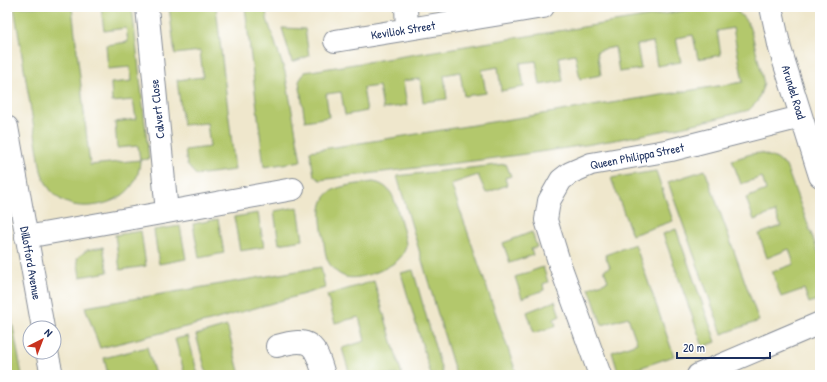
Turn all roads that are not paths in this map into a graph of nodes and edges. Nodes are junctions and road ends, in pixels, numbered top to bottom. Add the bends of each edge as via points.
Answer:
1 (147, 7) edge
2 (406, 7) edge
3 (543, 7) edge
4 (771, 7) edge
5 (407, 29) junction
6 (334, 41) dead end
7 (801, 117) junction
8 (7, 127) edge
9 (820, 176) edge
10 (293, 189) dead end
11 (167, 212) junction
12 (26, 237) junction
13 (42, 320) edge
14 (820, 323) edge
15 (277, 346) dead end
16 (49, 360) edge
17 (52, 375) edge
18 (324, 375) edge
19 (600, 375) edge
20 (698, 375) edge

1 - 11 street, Calvert Close
2 - 5 street
3 - 5 street, Keviliok Street
4 - 7 street, Arundel Road via 780,48
5 - 6 street, Keviliok Street
7 - 9 street, Arundel Road
7 - 19 street, Queen Philippa Street via 671,150 591,164 561,180 549,201 546,220
8 - 12 street, Dillotford Avenue
10 - 11 street
11 - 12 street
12 - 13 street, Dillotford Avenue
14 - 20 street
15 - 18 street via 301,341 312,345
16 - 17 street

